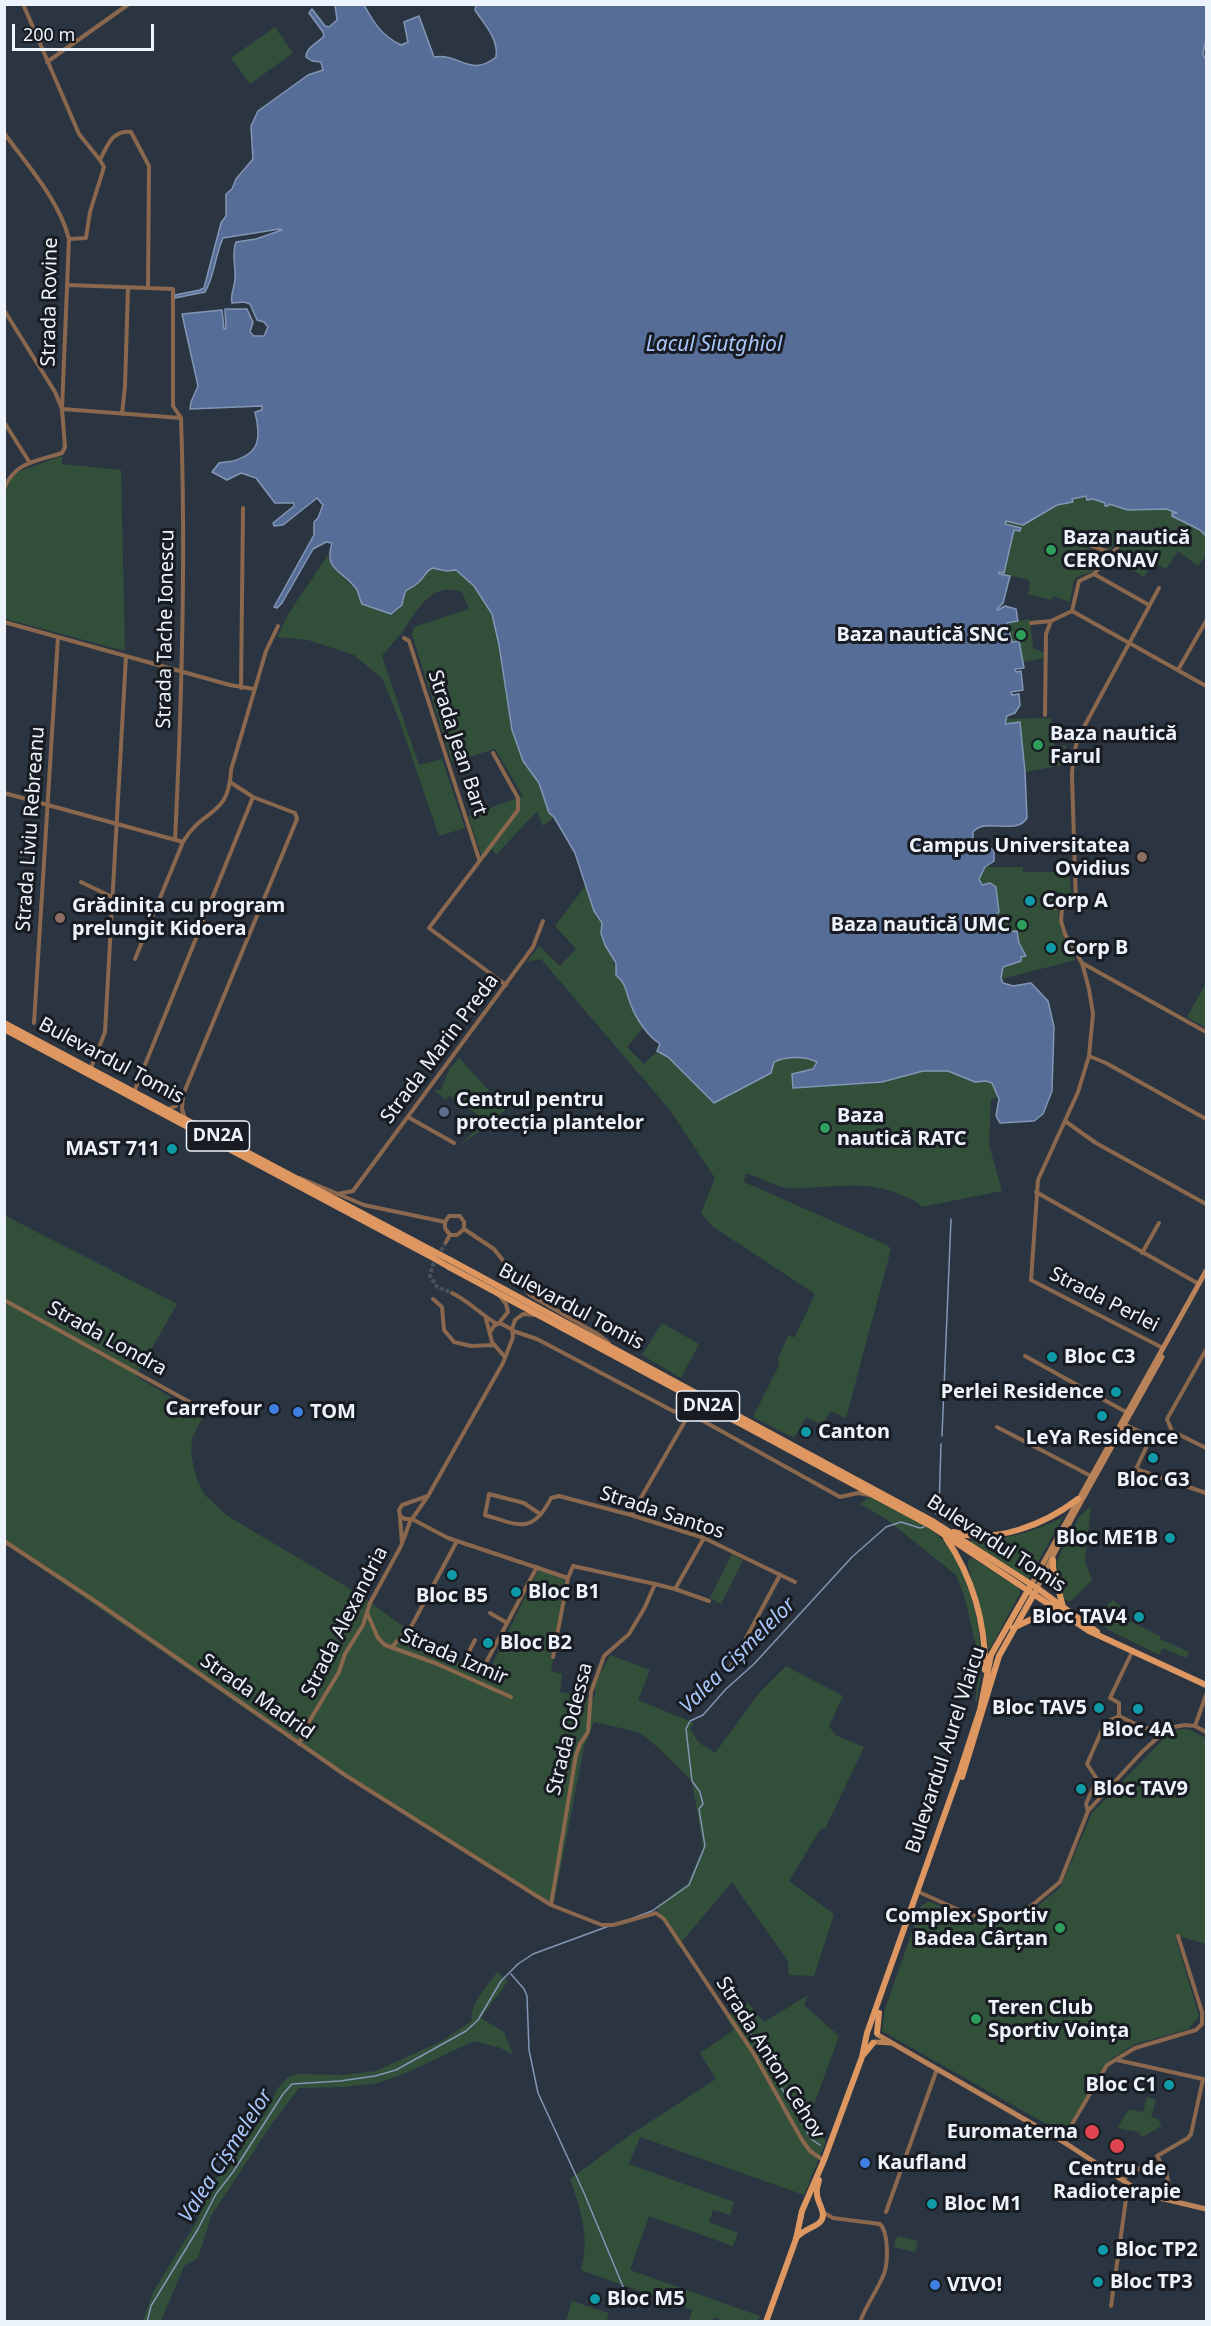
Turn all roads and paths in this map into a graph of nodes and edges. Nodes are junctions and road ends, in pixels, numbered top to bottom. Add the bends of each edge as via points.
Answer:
1 (23, 4) edge
2 (129, 4) edge
3 (47, 62) junction
4 (4, 134) edge
5 (100, 160) junction
6 (69, 239) junction
7 (69, 285) junction
8 (128, 288) junction
9 (148, 288) junction
10 (4, 310) edge
11 (62, 409) junction
12 (122, 414) junction
13 (181, 418) junction
14 (4, 422) edge
15 (30, 463) junction
16 (4, 489) edge
17 (243, 508) dead end
18 (1078, 541) dead end
19 (1121, 543) dead end
20 (1112, 553) junction
21 (1094, 574) junction
22 (1159, 588) dead end
23 (1149, 605) junction
24 (1072, 611) junction
25 (1051, 621) junction
26 (1206, 621) edge
27 (4, 622) edge
28 (1031, 622) dead end
29 (278, 626) dead end
30 (58, 637) junction
31 (404, 638) dead end
32 (1129, 642) junction
33 (126, 656) junction
34 (1178, 670) junction
35 (183, 672) junction
36 (1206, 686) edge
37 (241, 687) junction
38 (254, 689) junction
39 (1045, 716) dead end
40 (492, 753) dead end
41 (230, 782) junction
42 (4, 793) edge
43 (253, 797) junction
44 (48, 804) junction
45 (116, 823) junction
46 (175, 840) junction
47 (183, 842) junction
48 (479, 860) junction
49 (81, 882) dead end
50 (112, 897) junction
51 (1055, 908) dead end
52 (1062, 908) junction
53 (543, 921) dead end
54 (135, 959) dead end
55 (1082, 963) junction
56 (506, 985) junction
57 (4, 1023) edge
58 (34, 1023) dead end
59 (4, 1029) edge
60 (1206, 1032) edge
61 (1089, 1056) junction
62 (90, 1069) junction
63 (134, 1092) junction
64 (183, 1095) junction
65 (168, 1109) junction
66 (408, 1117) junction
67 (185, 1118) junction
68 (1206, 1119) edge
69 (1065, 1121) junction
70 (454, 1143) dead end
71 (283, 1171) junction
72 (353, 1191) junction
73 (1036, 1192) junction
74 (337, 1194) junction
75 (356, 1202) junction
76 (1206, 1204) edge
77 (445, 1222) junction
78 (1159, 1223) dead end
79 (464, 1229) junction
80 (450, 1234) junction
81 (446, 1242) tunnel mouth
82 (429, 1253) junction
83 (1143, 1253) junction
84 (450, 1264) junction
85 (1206, 1271) edge
86 (1206, 1276) edge
87 (1199, 1284) junction
88 (452, 1293) tunnel mouth
89 (496, 1293) junction
90 (433, 1299) dead end
91 (4, 1300) edge
92 (539, 1316) junction
93 (486, 1318) junction
94 (497, 1324) junction
95 (512, 1330) junction
96 (490, 1333) junction
97 (526, 1335) junction
98 (511, 1342) junction
99 (478, 1344) junction
100 (496, 1345) junction
101 (1163, 1348) junction
102 (616, 1350) junction
103 (1206, 1350) edge
104 (1025, 1356) dead end
105 (505, 1357) junction
106 (195, 1405) dead end
107 (1126, 1412) junction
108 (688, 1416) junction
109 (1125, 1424) junction
110 (997, 1426) dead end
111 (1172, 1431) junction
112 (1151, 1437) junction
113 (1206, 1448) edge
114 (1091, 1476) junction
115 (1206, 1493) edge
116 (428, 1497) junction
117 (876, 1497) junction
118 (1078, 1499) junction
119 (411, 1503) junction
120 (416, 1513) junction
121 (540, 1514) junction
122 (631, 1515) junction
123 (400, 1516) junction
124 (412, 1519) junction
125 (946, 1532) junction
126 (704, 1538) junction
127 (4, 1541) edge
128 (456, 1541) junction
129 (401, 1546) junction
130 (1053, 1560) junction
131 (537, 1568) junction
132 (780, 1575) junction
133 (568, 1578) junction
134 (795, 1582) dead end
135 (655, 1584) junction
136 (675, 1589) junction
137 (1032, 1589) junction
138 (708, 1601) dead end
139 (1063, 1611) junction
140 (490, 1613) dead end
141 (368, 1615) junction
142 (507, 1623) junction
143 (1012, 1629) junction
144 (475, 1640) dead end
145 (392, 1647) junction
146 (1133, 1650) junction
147 (553, 1657) dead end
148 (730, 1668) dead end
149 (1206, 1685) edge
150 (1206, 1695) edge
151 (983, 1696) junction
152 (510, 1697) dead end
153 (1119, 1716) junction
154 (1195, 1726) junction
155 (1167, 1728) junction
156 (1206, 1732) edge
157 (299, 1744) junction
158 (1088, 1811) junction
159 (921, 1893) junction
160 (551, 1905) junction
161 (1178, 1936) dead end
162 (1204, 2012) edge
163 (877, 2034) junction
164 (867, 2035) junction
165 (874, 2042) junction
166 (892, 2043) junction
167 (862, 2057) junction
168 (1116, 2059) junction
169 (937, 2068) junction
170 (1062, 2141) junction
171 (824, 2160) junction
172 (1145, 2165) dead end
173 (1121, 2180) junction
174 (1128, 2185) junction
175 (1172, 2201) junction
176 (804, 2207) junction
177 (1206, 2209) edge
178 (822, 2211) junction
179 (886, 2212) dead end
180 (802, 2217) junction
181 (833, 2218) junction
182 (817, 2225) junction
183 (796, 2239) junction
184 (1111, 2306) dead end
185 (766, 2322) edge
186 (860, 2322) edge

1 - 3 street
2 - 3 street
3 - 5 street via 79,134
4 - 6 street, Strada Rovine via 57,208
5 - 6 street via 104,167 86,238
5 - 9 street via 111,138 125,131 131,132 149,166
6 - 7 street, Strada Rovine
7 - 8 street
7 - 11 street, Strada Rovine
8 - 9 street
8 - 12 street
9 - 13 street, Strada Tache Ionescu via 172,289 173,406
10 - 11 street
11 - 12 street
11 - 15 street, Strada Rovine via 62,453
12 - 13 street
13 - 35 street, Strada Tache Ionescu
14 - 15 street
15 - 16 street via 13,472
17 - 37 street
18 - 20 street
19 - 20 street
20 - 21 street
21 - 23 street
21 - 24 street via 1077,584
22 - 23 street
23 - 32 street
24 - 25 street
24 - 32 street
25 - 28 street
25 - 39 street via 1046,634
26 - 34 street
27 - 30 street
29 - 38 street
30 - 33 street
30 - 44 street, Strada Liviu Rebreanu
31 - 48 street, Strada Jean Bart via 409,641
32 - 34 street
32 - 52 street via 1078,738 1073,757 1076,904
33 - 35 street
33 - 45 street
34 - 36 street
35 - 37 street
35 - 46 street, Strada Tache Ionescu
37 - 38 street
38 - 41 street
40 - 48 street via 518,798 518,810
41 - 43 street
41 - 47 street via 221,806 194,825
42 - 44 street
43 - 63 street
43 - 64 street via 295,813 297,819
44 - 45 street
44 - 58 street, Strada Liviu Rebreanu
45 - 46 street
45 - 50 street
46 - 47 street
47 - 54 street
48 - 56 street via 429,928
49 - 50 street
50 - 62 street via 105,1032
51 - 52 street
52 - 55 street via 1065,934
53 - 56 street, Strada Marin Preda via 533,947
55 - 60 street
55 - 61 street via 1094,1014
56 - 66 street, Strada Marin Preda
57 - 62 main road, Bulevardul Tomis / DN2A
59 - 82 main road, Bulevardul Tomis / DN2A
61 - 68 street
61 - 69 street
62 - 63 main road, Bulevardul Tomis / DN2A
63 - 65 main road, Bulevardul Tomis / DN2A
64 - 65 street via 176,1106
64 - 67 street
65 - 67 main road, Bulevardul Tomis / DN2A
66 - 70 street
66 - 72 street, Strada Marin Preda
67 - 71 main road, Bulevardul Tomis / DN2A
69 - 73 street via 1041,1170
69 - 76 street via 1096,1143
71 - 74 street
71 - 82 main road, Bulevardul Tomis / DN2A
72 - 74 street
72 - 75 street
73 - 83 street
73 - 101 street, Strada Perlei via 1031,1280
74 - 75 street
75 - 77 street
77 - 79 street via 456,1215 463,1219
77 - 80 street
78 - 83 street
79 - 80 street via 460,1234
79 - 102 street via 494,1249 530,1295 599,1335
80 - 81 street
82 - 84 main road, Bulevardul Tomis / DN2A, bridge
83 - 87 street
84 - 89 main road, Bulevardul Tomis / DN2A
84 - 102 main road, Bulevardul Tomis / DN2A
85 - 87 main road, Bulevardul Aurel Vlaicu
86 - 109 main road, Bulevardul Aurel Vlaicu
87 - 101 main road, Bulevardul Aurel Vlaicu
88 - 93 street
89 - 92 main road, Bulevardul Tomis / DN2A
89 - 94 street via 508,1308 507,1315
90 - 99 street via 442,1307 448,1336 462,1345
91 - 106 street, Strada Londra
92 - 95 street via 520,1315
92 - 117 main road, Bulevardul Tomis / DN2A
93 - 94 street
93 - 96 street
94 - 95 street
94 - 96 street
95 - 97 street
95 - 98 street
96 - 99 street
96 - 100 street
97 - 98 street
97 - 108 street
98 - 100 street via 504,1347
98 - 105 street
99 - 100 street
100 - 105 street
101 - 107 main road, Bulevardul Aurel Vlaicu
102 - 125 main road, Bulevardul Tomis / DN2A
103 - 111 street via 1167,1419
104 - 107 street
105 - 116 street
107 - 114 main road, Bulevardul Aurel Vlaicu
108 - 117 street via 840,1497 858,1493
108 - 122 street
109 - 112 street
109 - 130 main road, Bulevardul Aurel Vlaicu
110 - 114 street
111 - 112 street via 1165,1440
111 - 113 street
112 - 115 street via 1136,1469
114 - 118 main road, Bulevardul Aurel Vlaicu
116 - 119 street
116 - 120 street
117 - 125 main road, Bulevardul Tomis / DN2A
118 - 125 main road via 1053,1517 1021,1529 968,1535
118 - 137 main road, Bulevardul Aurel Vlaicu
119 - 120 street
119 - 123 street via 402,1505
120 - 124 street
121 - 121 street via 530,1524 520,1526 485,1515 489,1494 524,1503
121 - 122 street, Strada Santos via 555,1496
122 - 126 street, Strada Santos
123 - 124 street
123 - 129 street, Strada Alexandria
124 - 128 street
124 - 129 street, Strada Alexandria
125 - 137 main road, Bulevardul Tomis / DN2A
125 - 151 main road via 967,1574 982,1626
126 - 132 street, Strada Santos
126 - 136 street
127 - 157 street, Strada Madrid
128 - 131 street
128 - 145 street via 412,1625
129 - 141 street, Strada Alexandria via 370,1603
130 - 137 main road, Bulevardul Aurel Vlaicu
130 - 139 main road
131 - 133 street
131 - 142 street
132 - 134 street, Strada Santos
132 - 148 street
133 - 135 street via 575,1565
133 - 147 street
135 - 136 street
135 - 160 street, Strada Odessa via 629,1634 604,1656 593,1682 588,1732 576,1755
136 - 138 street
137 - 139 main road, Bulevardul Tomis / DN2A
137 - 143 main road, Bulevardul Aurel Vlaicu
137 - 151 main road, Bulevardul Aurel Vlaicu via 991,1655
139 - 143 main road
139 - 146 main road, Bulevardul Tomis / DN2A via 1109,1641
140 - 142 street
141 - 145 street, Strada Izmir via 378,1638
141 - 157 street, Strada Alexandria
142 - 144 street via 481,1672 464,1661
143 - 159 main road, Bulevardul Aurel Vlaicu via 999,1656 969,1757
145 - 152 street, Strada Izmir
146 - 149 main road, Bulevardul Tomis / DN2A
146 - 153 street via 1110,1698 1119,1703
150 - 154 street
151 - 164 main road, Bulevardul Aurel Vlaicu
153 - 155 street via 1144,1728
153 - 158 street via 1105,1723 1087,1764 1097,1779 1086,1804
154 - 155 street
154 - 156 street
155 - 158 street
157 - 160 street, Strada Madrid
158 - 159 street via 1060,1882 1030,1907 1004,1916 980,1917
159 - 163 main road, Bulevardul Aurel Vlaicu via 878,2014
160 - 171 street, Strada Anton Cehov via 602,1925 656,1913 663,1919 754,2054 802,2140
161 - 162 street
162 - 168 street via 1202,2024 1196,2030 1135,2048
163 - 164 main road via 873,2031
163 - 165 main road, Bulevardul Aurel Vlaicu
163 - 166 main road
164 - 165 main road
164 - 167 main road, Bulevardul Aurel Vlaicu
165 - 166 main road
165 - 167 main road, Bulevardul Aurel Vlaicu
166 - 169 main road
167 - 171 main road, Bulevardul Aurel Vlaicu
168 - 170 street via 1107,2065
168 - 175 street via 1203,2079 1191,2134 1157,2156 1166,2171
169 - 170 main road
169 - 179 street
170 - 173 main road
171 - 176 main road, Bulevardul Aurel Vlaicu
171 - 178 main road, Bulevardul Aurel Vlaicu via 817,2195
172 - 173 street
173 - 174 main road
174 - 175 main road
174 - 184 street
175 - 177 main road
176 - 178 main road via 812,2204
176 - 180 main road
178 - 181 street
178 - 182 main road
180 - 182 main road via 807,2224
180 - 183 main road
181 - 182 street
181 - 186 street via 880,2224 887,2236 885,2267
182 - 183 main road
183 - 185 main road

